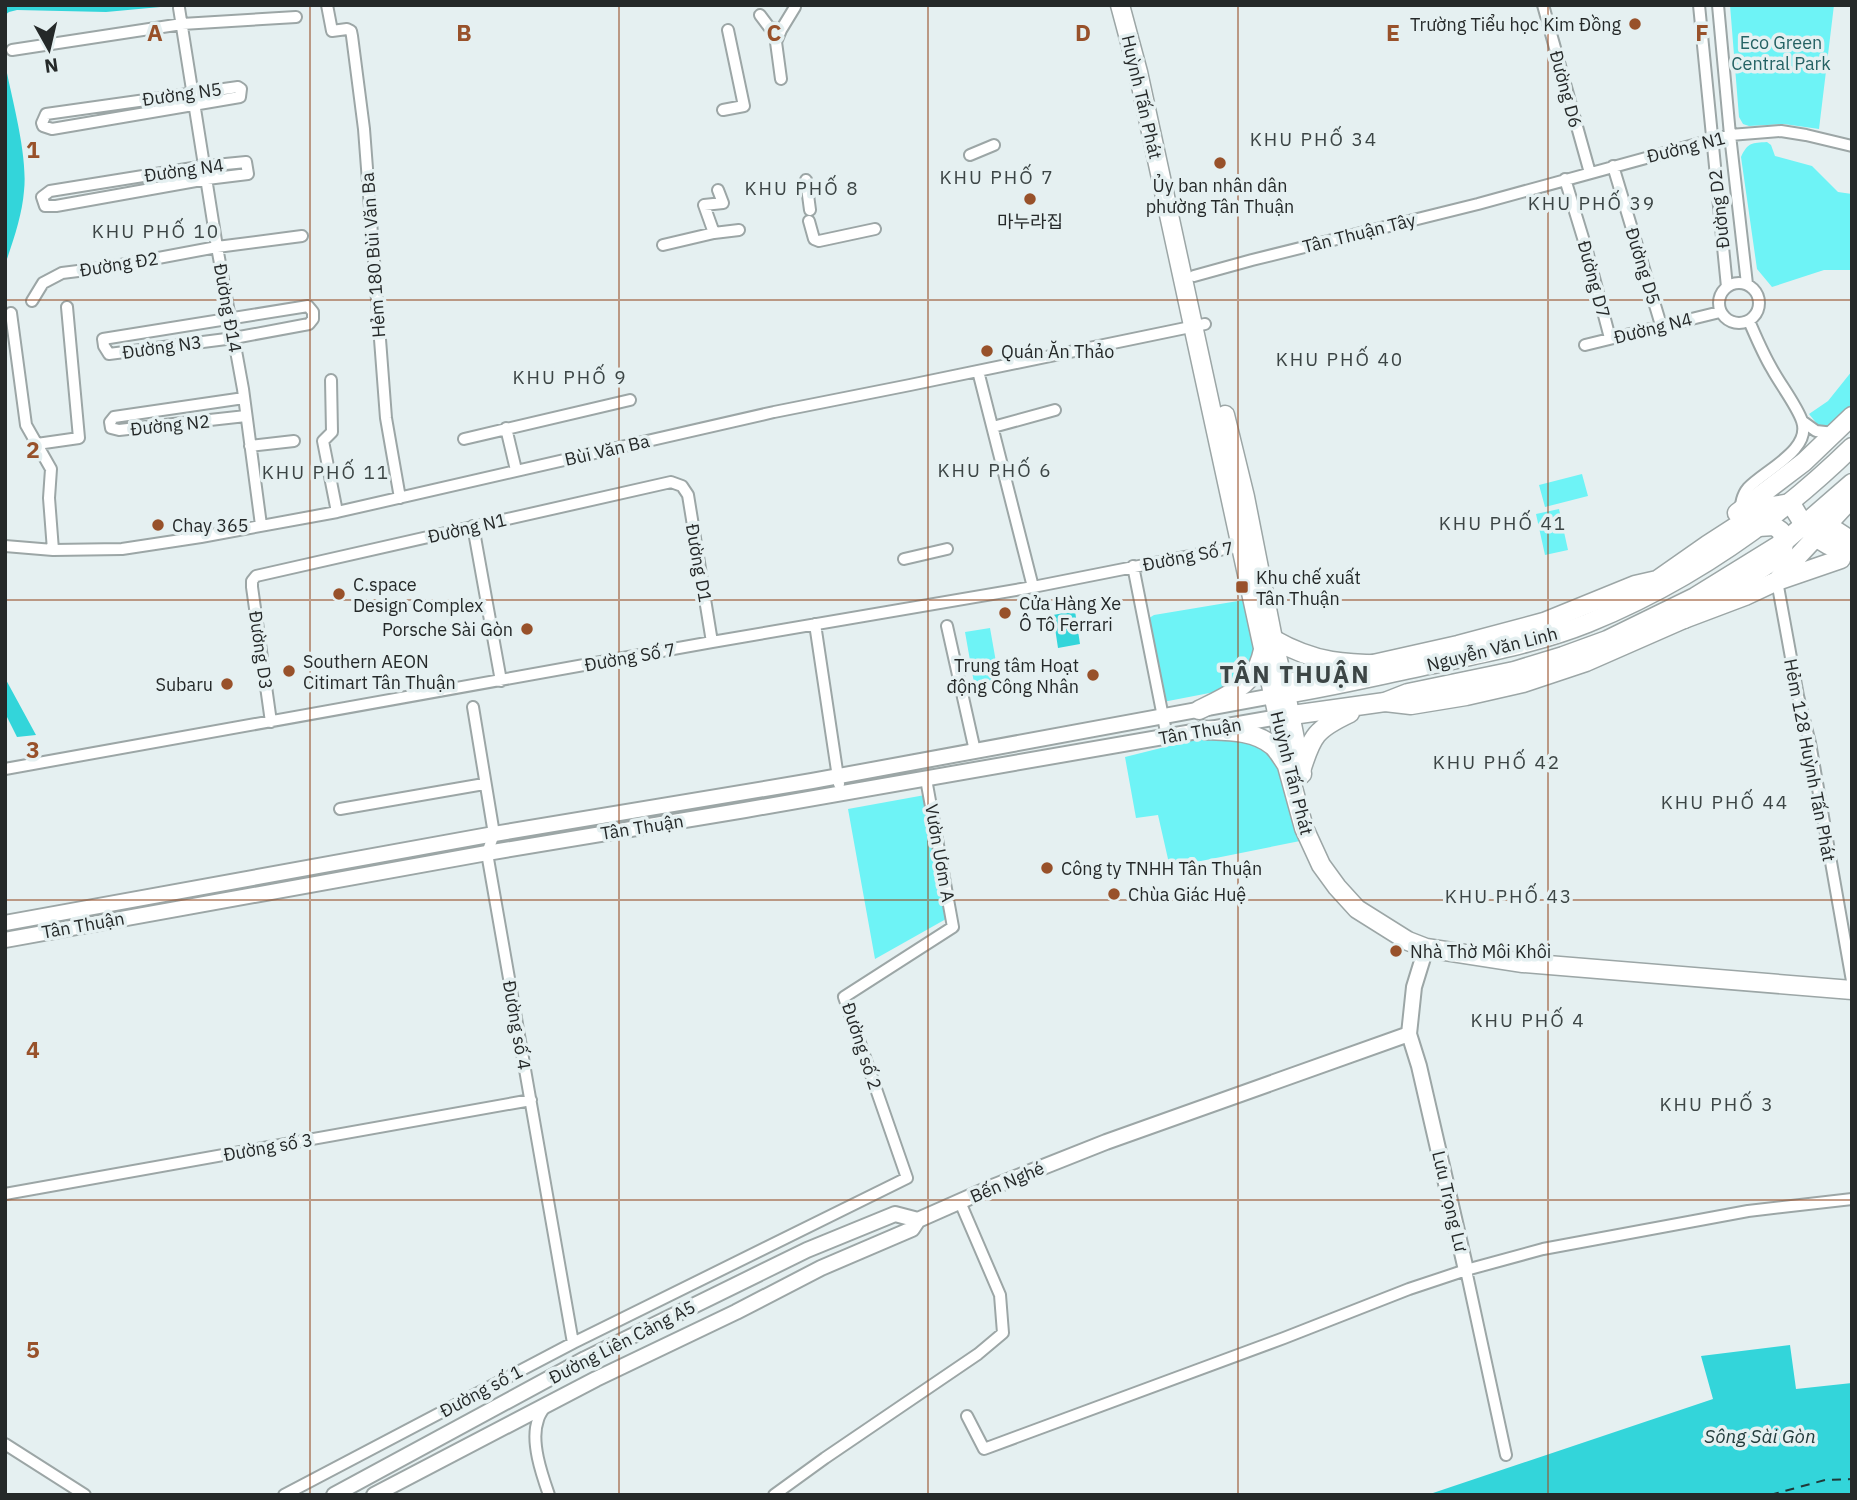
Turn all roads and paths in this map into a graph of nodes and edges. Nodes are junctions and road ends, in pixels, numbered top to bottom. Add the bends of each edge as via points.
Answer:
1 (327, 5) edge
2 (1120, 5) edge
3 (1132, 5) edge
4 (1543, 5) edge
5 (1699, 5) edge
6 (1718, 5) edge
7 (795, 7) dead end
8 (179, 8) dead end
9 (760, 15) dead end
10 (296, 17) dead end
11 (182, 24) junction
12 (728, 30) dead end
13 (781, 30) junction
14 (12, 50) dead end
15 (1143, 71) junction
16 (781, 79) dead end
17 (194, 98) junction
18 (723, 110) dead end
19 (1730, 135) junction
20 (1712, 139) junction
21 (994, 145) dead end
22 (1852, 146) edge
23 (970, 155) dead end
24 (205, 166) junction
25 (1613, 166) junction
26 (1590, 173) junction
27 (207, 179) junction
28 (1566, 179) junction
29 (806, 180) dead end
30 (719, 190) dead end
31 (1523, 191) joint
32 (875, 229) dead end
33 (739, 230) dead end
34 (714, 233) junction
35 (302, 236) dead end
36 (663, 245) dead end
37 (217, 247) junction
38 (1194, 276) junction
39 (1747, 284) junction
40 (1727, 287) junction
41 (32, 301) dead end
42 (67, 307) dead end
43 (1720, 312) junction
44 (11, 313) dead end
45 (230, 317) junction
46 (1749, 321) junction
47 (1199, 325) junction
48 (1661, 326) junction
49 (234, 338) junction
50 (1610, 338) junction
51 (1585, 345) dead end
52 (978, 371) junction
53 (331, 380) dead end
54 (244, 398) junction
55 (630, 400) dead end
56 (1055, 411) dead end
57 (246, 416) junction
58 (1802, 421) junction
59 (1848, 423) edge
60 (993, 427) junction
61 (506, 428) junction
62 (464, 439) dead end
63 (294, 441) dead end
64 (37, 443) junction
65 (250, 446) junction
66 (1852, 447) edge
67 (516, 470) junction
68 (1852, 483) edge
69 (682, 486) joint
70 (400, 498) junction
71 (1852, 498) edge
72 (1791, 503) junction
73 (337, 512) junction
74 (1739, 518) junction
75 (261, 525) junction
76 (1815, 526) junction
77 (473, 527) junction
78 (1758, 527) junction
79 (1784, 541) junction
80 (1248, 545) junction
81 (1707, 545) junction
82 (5, 546) edge
83 (1727, 548) junction
84 (53, 550) junction
85 (947, 550) dead end
86 (1846, 553) edge
87 (904, 559) dead end
88 (1133, 566) junction
89 (253, 579) joint
90 (1657, 580) junction
91 (1777, 581) junction
92 (1033, 587) junction
93 (1695, 597) junction
94 (1643, 598) junction
95 (1684, 619) junction
96 (815, 624) junction
97 (947, 626) dead end
98 (1616, 635) junction
99 (1639, 639) junction
100 (712, 642) junction
101 (1268, 645) junction
102 (1458, 645) junction
103 (1437, 663) junction
104 (1369, 665) junction
105 (500, 681) junction
106 (1281, 692) junction
107 (1377, 703) junction
108 (473, 708) dead end
109 (1199, 710) junction
110 (1284, 716) junction
111 (1163, 717) junction
112 (271, 722) junction
113 (1204, 730) junction
114 (1167, 737) junction
115 (975, 751) junction
116 (907, 764) junction
117 (5, 769) edge
118 (1294, 769) junction
119 (838, 776) junction
120 (926, 779) junction
121 (910, 781) junction
122 (479, 785) junction
123 (841, 793) junction
124 (340, 809) dead end
125 (494, 834) junction
126 (487, 853) junction
127 (341, 862) junction
128 (344, 879) junction
129 (5, 923) edge
130 (954, 927) joint
131 (5, 940) edge
132 (1428, 943) junction
133 (1852, 981) edge
134 (1823, 983) junction
135 (1852, 990) edge
136 (1409, 1034) junction
137 (531, 1100) junction
138 (907, 1178) joint
139 (5, 1194) edge
140 (1852, 1199) edge
141 (960, 1202) junction
142 (918, 1220) junction
143 (1466, 1270) junction
144 (725, 1289) junction
145 (736, 1312) junction
146 (573, 1343) junction
147 (585, 1359) junction
148 (596, 1379) junction
149 (546, 1405) junction
150 (967, 1416) dead end
151 (5, 1444) edge
152 (1506, 1455) dead end
153 (85, 1495) edge
154 (284, 1495) edge
155 (334, 1495) edge
156 (374, 1495) edge
157 (549, 1495) edge
158 (774, 1495) edge

1 - 70 street, Hẻm 180 Bùi Văn Ba via 332,31 347,29 352,36 364,129 386,418
2 - 15 main road, Huỳnh Tấn Phát
3 - 15 main road, Huỳnh Tấn Phát
4 - 26 street, Đường D6
5 - 20 street, Đường D2
6 - 19 street, Đường D2
7 - 13 street
8 - 11 street, Đường Đ14
9 - 13 street via 769,27
10 - 11 street
11 - 14 street
11 - 17 street, Đường Đ14
12 - 18 street via 744,106
13 - 16 street via 776,42
15 - 38 main road, Huỳnh Tấn Phát
15 - 47 main road, Huỳnh Tấn Phát
17 - 17 street, Đường N5 via 46,114 42,122 52,129
17 - 24 street, Đường Đ14
19 - 20 street, Đường N1
19 - 22 street, Đường N1 via 1781,131
19 - 39 street, Đường D2
20 - 25 street, Đường N1
20 - 40 street, Đường D2
21 - 23 street
24 - 27 street, Đường Đ14
24 - 27 street, Đường N4 via 246,162 248,167 248,174
24 - 27 street, Đường N4 via 50,191 42,197 45,205 56,206
25 - 26 street, Đường N1
25 - 48 street, Đường D5
26 - 28 street, Đường N1
27 - 37 street, Đường Đ14
28 - 31 street, Đường N1
28 - 50 street, Đường D7
29 - 32 street via 814,239
30 - 34 street via 723,203 704,205
31 - 38 street, Tân Thuận Tây
33 - 34 street
34 - 36 street
35 - 37 street, Đường Đ2
37 - 41 street, Đường Đ2 via 62,273 43,283
37 - 45 street, Đường Đ14
38 - 47 main road, Huỳnh Tấn Phát
39 - 40 street
39 - 46 street via 1758,295 1759,304
40 - 43 street via 1719,298
42 - 64 street via 79,438
43 - 46 street via 1735,323
43 - 48 street, Đường N4
44 - 64 street via 26,425
45 - 49 street, Đường Đ14
45 - 49 street via 308,306 313,312 309,324
45 - 49 street, Đường N3 via 103,339 104,346 109,354
46 - 58 street
47 - 52 street, Bùi Văn Ba
47 - 80 main road, Huỳnh Tấn Phát
48 - 50 street, Đường N4
49 - 54 street, Đường Đ14
50 - 51 street, Đường N4
52 - 60 street
52 - 67 street, Bùi Văn Ba
53 - 73 street via 332,432 323,441
54 - 57 street, Đường Đ14
54 - 57 street, Đường N2 via 114,417 110,422 111,428 119,430
55 - 61 street
56 - 60 street
57 - 65 street, Đường Đ14
58 - 59 street via 1816,431
58 - 74 street via 1801,442 1748,488
59 - 72 main road, Nguyễn Văn Linh via 1803,480
59 - 74 main road, Nguyễn Văn Linh
60 - 92 street
61 - 62 street
61 - 67 street
63 - 65 street
64 - 84 street via 51,470
65 - 75 street, Đường Đ14
66 - 72 main road, Nguyễn Văn Linh
67 - 70 street, Bùi Văn Ba
68 - 76 main road, Nguyễn Văn Linh
69 - 77 street, Đường N1 via 671,482
69 - 100 street, Đường D1 via 688,495
70 - 73 street, Bùi Văn Ba
71 - 76 main road, Nguyễn Văn Linh
72 - 74 main road, Nguyễn Văn Linh
72 - 76 main road
72 - 78 main road, Nguyễn Văn Linh
73 - 75 street, Bùi Văn Ba
74 - 81 main road, Nguyễn Văn Linh
75 - 84 street, Bùi Văn Ba via 122,549
76 - 79 main road, Nguyễn Văn Linh
76 - 86 main road
76 - 91 main road, Nguyễn Văn Linh
77 - 89 street, Đường N1
77 - 105 street
78 - 79 main road via 1774,526
78 - 83 main road, Nguyễn Văn Linh
79 - 93 main road, Nguyễn Văn Linh
79 - 95 main road, Nguyễn Văn Linh via 1783,550 1767,565
80 - 88 street, Đường Số 7
80 - 101 main road, Huỳnh Tấn Phát
81 - 83 main road
81 - 90 main road, Nguyễn Văn Linh
82 - 84 street, Bùi Văn Ba
83 - 94 main road, Nguyễn Văn Linh
85 - 87 street
86 - 91 main road
88 - 92 street, Đường Số 7
88 - 111 street
89 - 112 street, Đường D3
90 - 94 main road
90 - 102 main road, Nguyễn Văn Linh via 1544,622
91 - 95 main road
91 - 133 street, Hẻm 128 Huỳnh Tấn Phát
92 - 96 street, Đường Số 7
93 - 95 main road
93 - 98 main road, Nguyễn Văn Linh
94 - 103 main road, Nguyễn Văn Linh via 1549,637
95 - 99 main road, Nguyễn Văn Linh
96 - 100 street, Đường Số 7
96 - 119 street
97 - 115 street
98 - 99 main road
98 - 107 main road, Nguyễn Văn Linh via 1514,671
99 - 107 main road, Nguyễn Văn Linh via 1516,685 1412,705
100 - 105 street, Đường Số 7
101 - 104 main road via 1318,659
101 - 106 main road, Huỳnh Tấn Phát
101 - 109 main road via 1247,681
102 - 103 main road
102 - 104 main road, Nguyễn Văn Linh
103 - 104 main road
103 - 106 main road, Nguyễn Văn Linh
104 - 106 main road, Nguyễn Văn Linh
105 - 112 street, Đường Số 7
106 - 109 street, Tân Thuận
106 - 110 main road, Huỳnh Tấn Phát
107 - 110 main road, Nguyễn Văn Linh
107 - 118 main road via 1326,724
108 - 122 street
109 - 111 street, Tân Thuận
110 - 113 street, Tân Thuận
110 - 118 main road, Huỳnh Tấn Phát
111 - 114 street
111 - 115 street, Tân Thuận
112 - 117 street, Đường Số 7
113 - 114 street, Tân Thuận
113 - 118 main road via 1259,738
114 - 120 street, Tân Thuận
115 - 116 street, Tân Thuận
116 - 119 street, Tân Thuận
116 - 121 street
118 - 132 main road, Huỳnh Tấn Phát via 1329,860 1343,881 1377,912
119 - 123 street
119 - 125 street, Tân Thuận
120 - 121 street, Tân Thuận
120 - 130 street, Vườn Ươm A
121 - 123 street, Tân Thuận
122 - 124 street
122 - 125 street
123 - 126 street, Tân Thuận
125 - 126 street
125 - 127 street, Tân Thuận
126 - 128 street, Tân Thuận
126 - 137 street, Đường số 4
127 - 128 street
127 - 129 street, Tân Thuận
128 - 131 street, Tân Thuận
130 - 138 street, Đường số 2 via 844,997
132 - 134 main road, Huỳnh Tấn Phát via 1522,963 1680,972 1714,980
132 - 136 street, Lưu Trọng Lư via 1414,987
133 - 134 main road, Huỳnh Tấn Phát
134 - 135 main road, Huỳnh Tấn Phát
136 - 141 street, Bến Nghé via 1168,1119
136 - 143 street, Lưu Trọng Lư
137 - 139 street, Đường số 3
137 - 146 street, Đường số 4
138 - 146 street, Đường số 1
140 - 143 street via 1734,1214 1543,1249
141 - 142 street, Đường Liên Cảng A5
141 - 158 street, Bến Nghé via 1000,1295 1003,1333
142 - 144 street, Đường Liên Cảng A5 via 895,1214
142 - 145 street, Đường Liên Cảng A5 via 912,1229 821,1268
143 - 150 street via 984,1449
143 - 152 street, Lưu Trọng Lư
144 - 145 street
144 - 147 street, Đường Liên Cảng A5
145 - 148 street, Đường Liên Cảng A5
146 - 154 street, Đường số 1
147 - 148 street
147 - 155 street, Đường Liên Cảng A5
148 - 149 street, Đường Liên Cảng A5
149 - 156 street, Đường Liên Cảng A5
149 - 157 street via 535,1432
151 - 153 street

